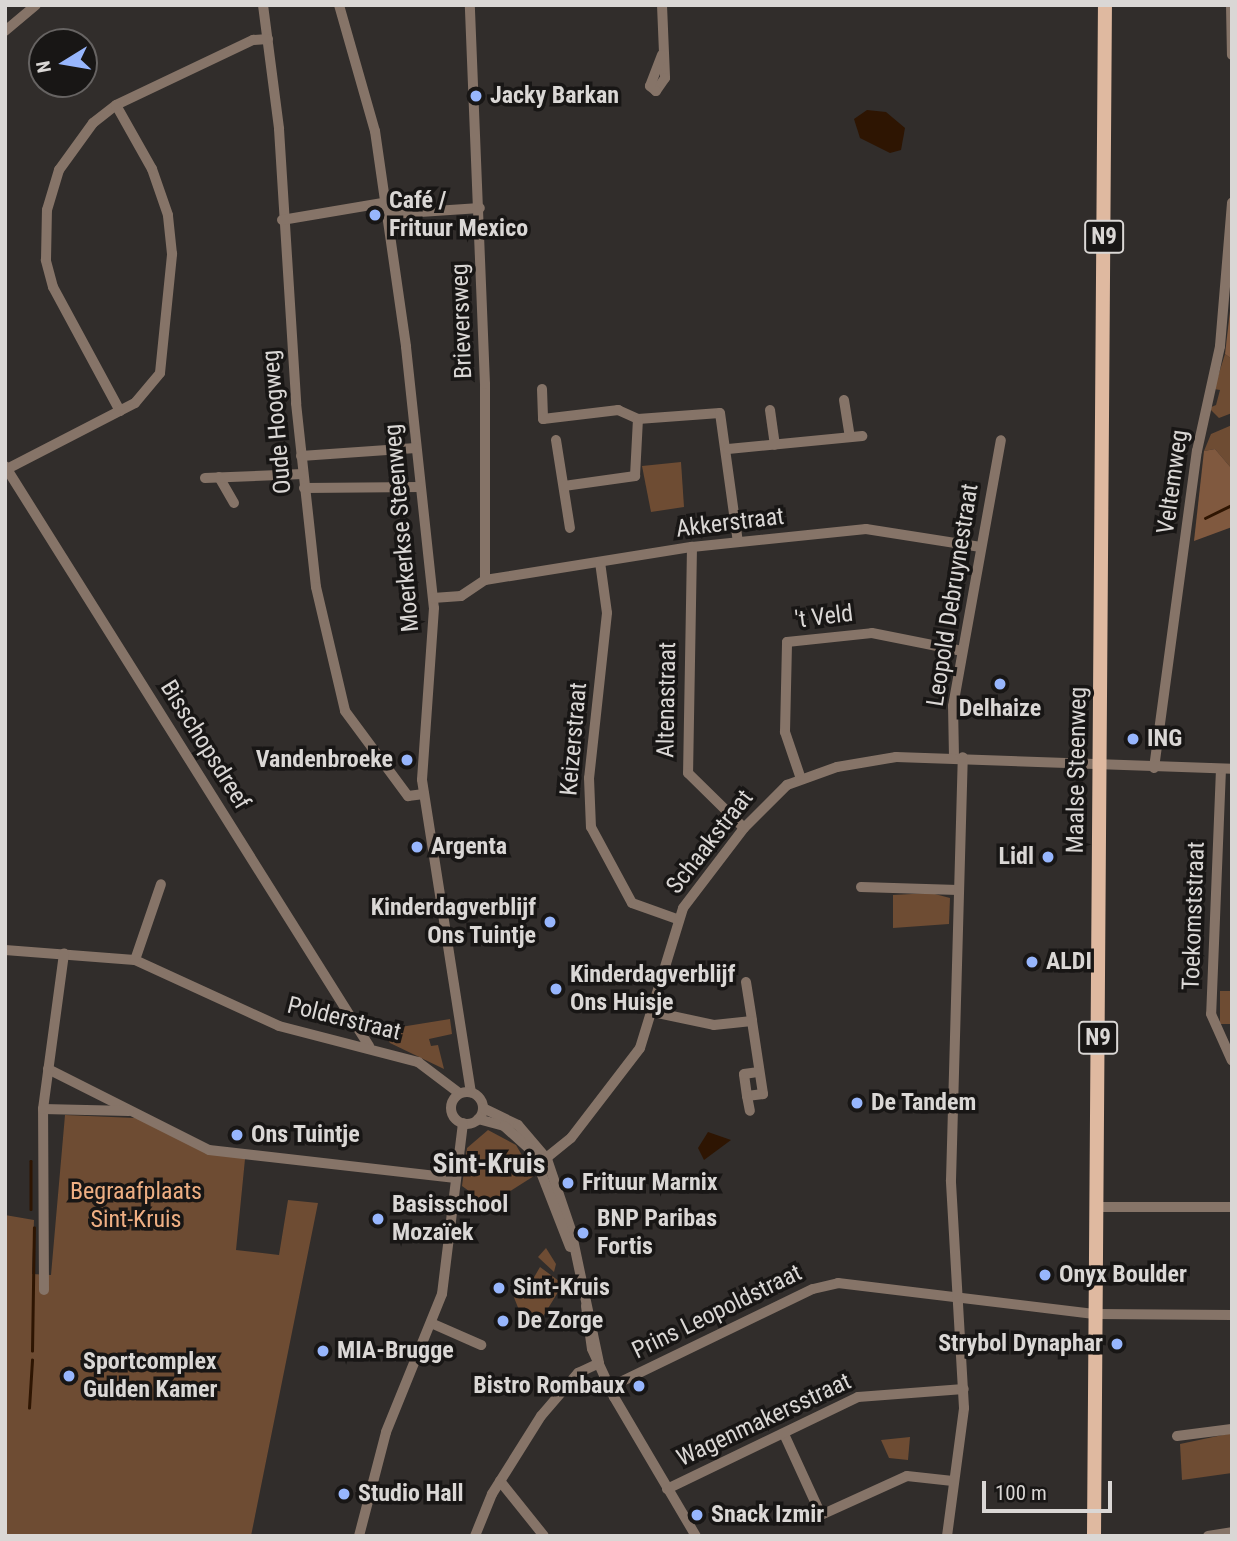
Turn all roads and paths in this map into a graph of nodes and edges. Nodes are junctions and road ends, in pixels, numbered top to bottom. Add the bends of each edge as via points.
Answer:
1 (36, 5) edge
2 (263, 5) edge
3 (339, 5) edge
4 (470, 5) edge
5 (662, 5) edge
6 (1105, 5) edge
7 (1231, 5) edge
8 (5, 32) edge
9 (268, 39) junction
10 (662, 55) dead end
11 (1232, 55) edge
12 (116, 105) junction
13 (388, 202) junction
14 (1232, 202) edge
15 (480, 208) junction
16 (390, 214) junction
17 (282, 220) junction
18 (542, 389) dead end
19 (844, 400) dead end
20 (770, 410) dead end
21 (120, 411) junction
22 (638, 419) junction
23 (556, 440) dead end
24 (1000, 440) dead end
25 (775, 445) junction
26 (416, 448) junction
27 (728, 449) junction
28 (301, 456) junction
29 (6, 467) edge
30 (303, 474) junction
31 (219, 477) junction
32 (205, 478) dead end
33 (564, 486) junction
34 (421, 487) junction
35 (304, 488) junction
36 (234, 503) dead end
37 (570, 528) dead end
38 (738, 542) junction
39 (692, 547) junction
40 (981, 547) junction
41 (600, 562) junction
42 (485, 580) junction
43 (433, 598) junction
44 (962, 651) junction
45 (959, 757) junction
46 (1100, 766) junction
47 (1154, 768) junction
48 (1227, 769) edge
49 (801, 779) junction
50 (424, 794) junction
51 (744, 828) junction
52 (161, 884) dead end
53 (861, 887) dead end
54 (958, 890) junction
55 (677, 919) junction
56 (5, 950) edge
57 (64, 953) junction
58 (135, 960) junction
59 (746, 982) dead end
60 (653, 1012) junction
61 (752, 1021) junction
62 (369, 1046) junction
63 (1232, 1061) edge
64 (48, 1069) junction
65 (470, 1071) junction
66 (446, 1077) junction
67 (465, 1093) junction
68 (483, 1108) junction
69 (43, 1109) junction
70 (750, 1111) dead end
71 (136, 1114) junction
72 (478, 1119) junction
73 (463, 1123) junction
74 (543, 1161) junction
75 (453, 1178) junction
76 (1096, 1207) junction
77 (1232, 1207) edge
78 (44, 1290) dead end
79 (959, 1295) junction
80 (1096, 1314) junction
81 (1232, 1315) edge
82 (431, 1323) junction
83 (481, 1345) dead end
84 (598, 1363) junction
85 (610, 1387) junction
86 (964, 1389) junction
87 (1232, 1429) edge
88 (784, 1434) junction
89 (1177, 1436) dead end
90 (500, 1480) junction
91 (953, 1481) junction
92 (667, 1489) junction
93 (1232, 1532) edge
94 (359, 1536) edge
95 (475, 1536) edge
96 (544, 1536) edge
97 (696, 1536) edge
98 (947, 1536) edge
99 (1094, 1536) edge
100 (1208, 1536) edge

1 - 8 street
2 - 9 street, Oude Hoogweg
3 - 13 street, Moerkerkse Steenweg via 362,73
4 - 15 street, Brieversweg
5 - 10 street
6 - 46 main road, Maalse Steenweg / N9
7 - 11 street
9 - 12 street via 253,40
9 - 17 street, Oude Hoogweg
12 - 21 street via 162,192 172,254 160,373 149,391
12 - 21 street via 93,122 59,170 44,235 53,287
13 - 16 street, Moerkerkse Steenweg
13 - 17 street
14 - 47 street, Veltemweg via 1220,346 1201,426
15 - 16 street
15 - 42 street, Brieversweg
16 - 26 street, Moerkerkse Steenweg
17 - 28 street, Oude Hoogweg
18 - 22 street via 543,419 618,410
19 - 25 street via 856,436
20 - 25 street
21 - 29 street
22 - 27 street via 712,410 724,420
22 - 33 street via 635,476
23 - 33 street
24 - 40 street, Leopold Debruynestraat
25 - 27 street
26 - 28 street
26 - 34 street, Moerkerkse Steenweg
27 - 38 street
28 - 30 street, Oude Hoogweg
29 - 62 street, Bisschopsdreef
30 - 31 street
30 - 35 street, Oude Hoogweg
31 - 32 street
31 - 36 street
33 - 37 street
34 - 35 street
34 - 43 street, Moerkerkse Steenweg
35 - 50 street, Oude Hoogweg via 316,587 345,711 408,796
38 - 39 street, Akkerstraat
38 - 40 street, Akkerstraat via 886,528
39 - 41 street, Akkerstraat
39 - 51 street, Altenastraat via 688,773
40 - 44 street, Leopold Debruynestraat
41 - 42 street, Akkerstraat
41 - 55 street, Keizerstraat via 607,612 589,778 591,827 632,903
42 - 43 street via 461,596
43 - 50 street, Moerkerkse Steenweg
44 - 45 street, Leopold Debruynestraat
44 - 49 street, 't Veld via 872,632 787,642 785,732
45 - 46 street, Schaakstraat
45 - 49 street, Schaakstraat via 858,762
45 - 54 street, Leopold Debruynestraat
46 - 47 street, Schaakstraat
46 - 76 main road, Maalse Steenweg / N9
47 - 48 street, Schaakstraat
48 - 63 street, Toekomststraat via 1211,1014
49 - 51 street, Schaakstraat via 776,794
50 - 65 street, Moerkerkse Steenweg
51 - 55 street, Schaakstraat
52 - 58 street
53 - 54 street
54 - 79 street, Leopold Debruynestraat via 951,1180
55 - 60 street, Schaakstraat
56 - 57 street, Polderstraat
57 - 58 street, Polderstraat
57 - 64 street
58 - 62 street, Polderstraat via 279,1026
59 - 61 street
60 - 61 street via 714,1025
60 - 74 street, Schaakstraat via 633,1058
61 - 70 street via 763,1094 747,1096
62 - 66 street, Polderstraat
64 - 69 street
64 - 71 street
65 - 66 street
65 - 67 street, Moerkerkse Steenweg
66 - 67 street, Polderstraat
67 - 68 street, Polderstraat
67 - 73 street, Moerkerkse Steenweg via 451,1107
68 - 72 street
68 - 74 street via 518,1125
69 - 71 street
69 - 78 street
71 - 75 street via 209,1150
72 - 73 street
72 - 74 street via 511,1131
73 - 75 street
74 - 84 street via 575,1256
75 - 82 street via 447,1269
76 - 77 street
76 - 80 main road, Maalse Steenweg / N9
79 - 80 street, Prins Leopoldstraat
79 - 85 street, Prins Leopoldstraat via 850,1283 821,1286
79 - 86 street, Leopold Debruynestraat
80 - 81 street, Prins Leopoldstraat
80 - 99 main road, Maalse Steenweg / N9
82 - 83 street
82 - 94 street via 386,1432
84 - 85 street
84 - 90 street via 562,1390
85 - 92 street
86 - 88 street, Wagenmakersstraat via 863,1395
86 - 91 street, Leopold Debruynestraat
87 - 89 street
88 - 91 street via 821,1515 907,1476
88 - 92 street, Wagenmakersstraat
90 - 95 street
90 - 96 street
91 - 98 street, Leopold Debruynestraat
92 - 97 street
93 - 100 street

